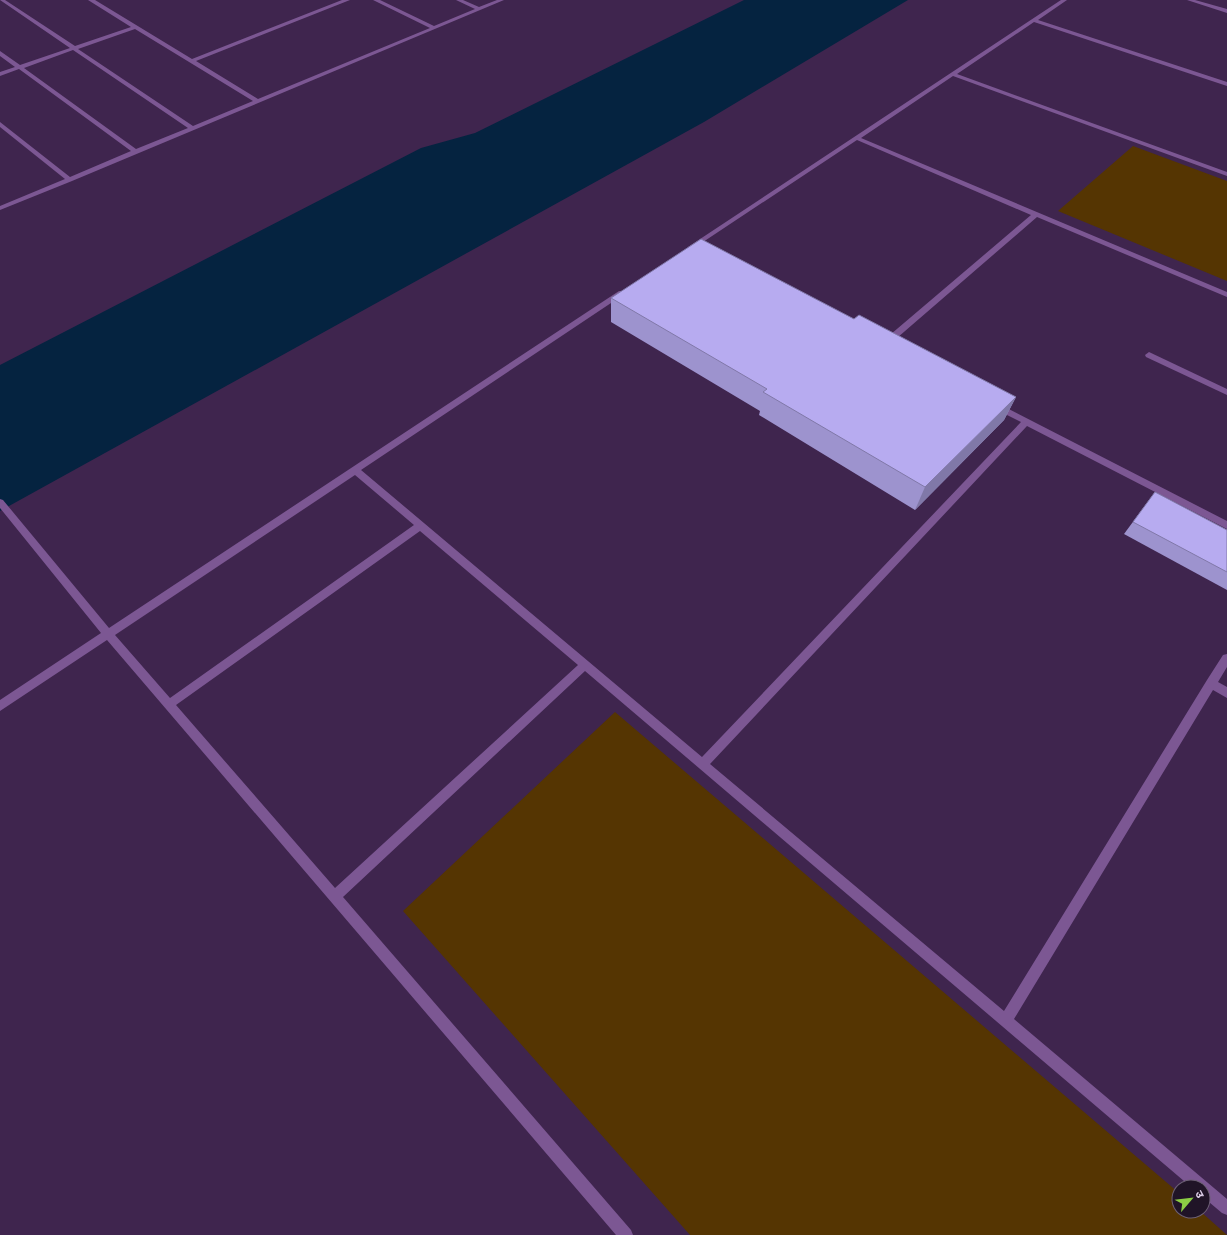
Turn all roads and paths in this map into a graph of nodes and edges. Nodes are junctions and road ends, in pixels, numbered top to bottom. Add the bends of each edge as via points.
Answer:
1 (2, 0) edge
2 (91, 0) edge
3 (347, 0) edge
4 (376, 0) edge
5 (459, 0) edge
6 (502, 0) edge
7 (1064, 0) edge
8 (1190, 0) edge
9 (479, 9) junction
10 (1227, 11) edge
11 (1033, 20) junction
12 (135, 27) junction
13 (435, 28) junction
14 (74, 48) junction
15 (0, 53) edge
16 (191, 60) junction
17 (20, 68) junction
18 (0, 74) edge
19 (952, 74) junction
20 (1227, 84) edge
21 (258, 101) junction
22 (0, 124) edge
23 (193, 128) junction
24 (856, 138) junction
25 (136, 152) junction
26 (1227, 174) edge
27 (70, 180) junction
28 (1, 206) edge
29 (1036, 214) junction
30 (688, 251) edge
31 (629, 288) edge
32 (1227, 295) edge
33 (888, 351) edge
34 (1149, 355) dead end
35 (1227, 392) edge
36 (991, 404) edge
37 (1026, 422) junction
38 (355, 470) junction
39 (0, 502) edge
40 (1227, 525) edge
41 (420, 526) junction
42 (108, 634) junction
43 (1227, 658) edge
44 (585, 665) junction
45 (1211, 684) junction
46 (1227, 693) edge
47 (168, 705) junction
48 (0, 706) edge
49 (702, 764) junction
50 (334, 897) junction
51 (1005, 1020) junction
52 (1194, 1179) edge
53 (1211, 1194) edge
54 (1227, 1208) edge
55 (626, 1235) edge

1 - 14 street
2 - 12 street
3 - 16 street
4 - 13 street
5 - 9 street
6 - 9 street
7 - 11 street
8 - 10 street
9 - 13 street
11 - 19 street
11 - 20 street
12 - 14 street
12 - 16 street
13 - 21 street
14 - 17 street
14 - 23 street
15 - 17 street
16 - 21 street
17 - 18 street
17 - 25 street
19 - 24 street
19 - 26 street
21 - 23 street
22 - 27 street
23 - 25 street
24 - 29 street
24 - 30 street
25 - 27 street
27 - 28 street
29 - 32 street
29 - 33 street via 881,348
31 - 38 street
34 - 35 street
36 - 37 street
37 - 40 street
37 - 49 street
38 - 41 street
38 - 42 street
39 - 42 street
41 - 44 street
41 - 47 street
42 - 47 street
42 - 48 street
43 - 45 street
44 - 49 street
44 - 50 street
45 - 46 street
45 - 51 street
47 - 50 street
49 - 51 street
50 - 55 street
51 - 52 street
53 - 54 street

